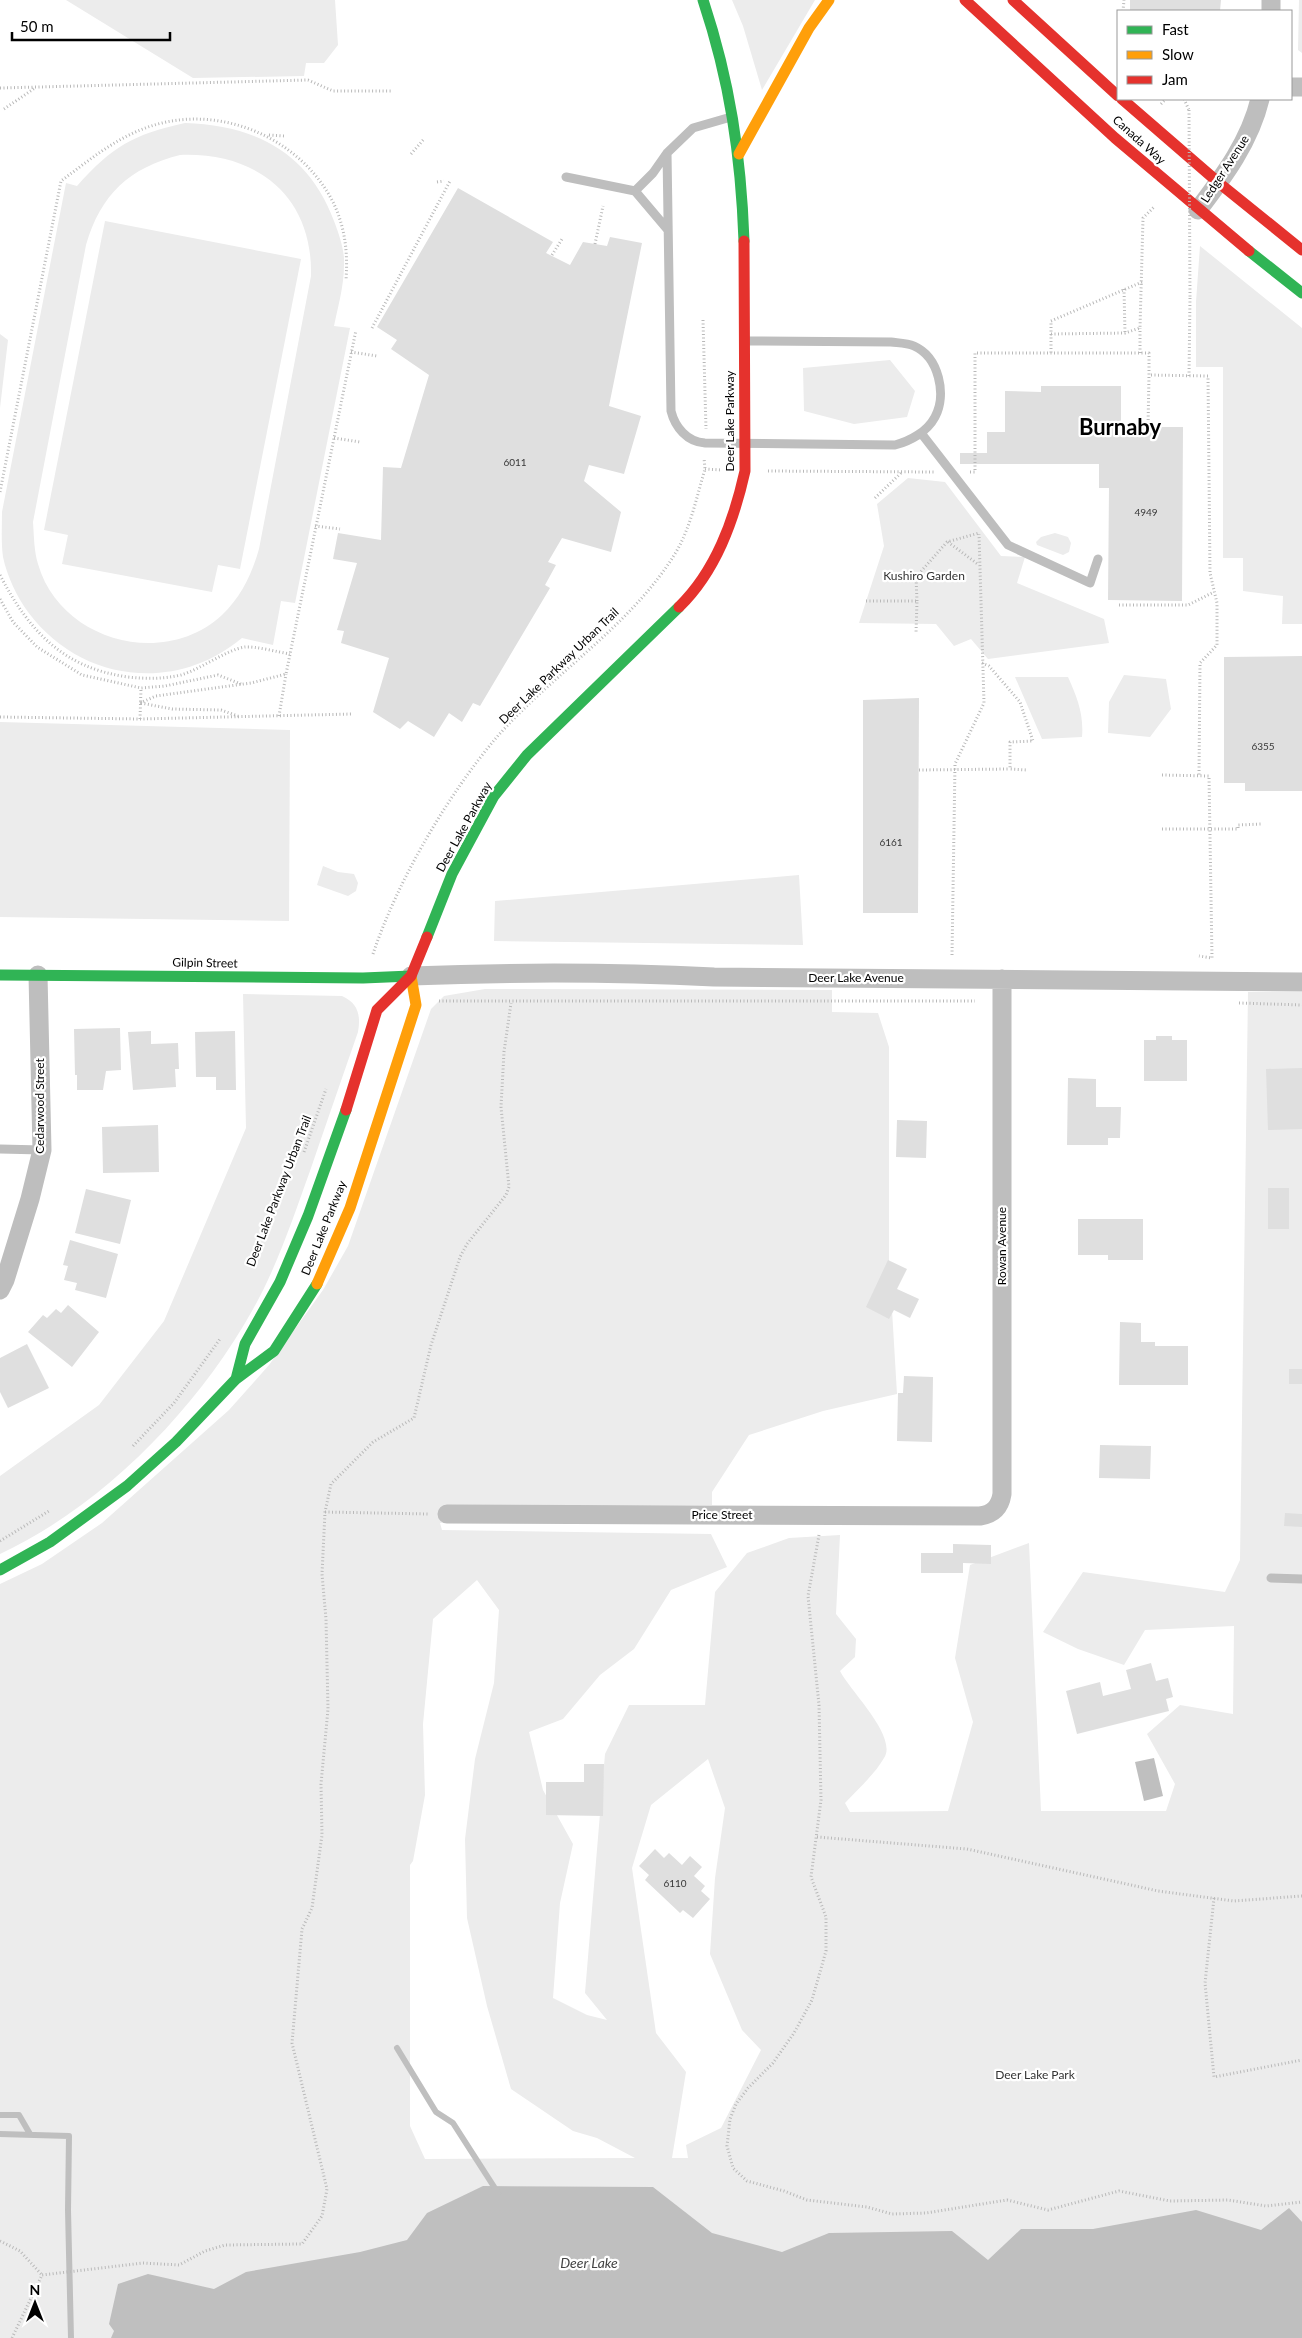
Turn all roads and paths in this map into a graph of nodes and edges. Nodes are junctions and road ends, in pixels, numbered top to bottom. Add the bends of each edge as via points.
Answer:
1 (703, 0) edge
2 (829, 0) edge
3 (965, 0) edge
4 (1013, 0) edge
5 (36, 87) junction
6 (0, 88) edge
7 (392, 91) dead end
8 (1117, 95) edge
9 (1123, 100) edge
10 (1184, 100) edge
11 (1260, 100) edge
12 (4, 109) dead end
13 (734, 116) junction
14 (267, 135) junction
15 (285, 136) dead end
16 (424, 140) dead end
17 (667, 153) junction
18 (412, 154) dead end
19 (739, 154) junction
20 (566, 177) dead end
21 (444, 181) dead end
22 (450, 181) dead end
23 (437, 182) dead end
24 (1219, 184) junction
25 (635, 191) junction
26 (603, 206) dead end
27 (1155, 206) dead end
28 (1198, 210) junction
29 (668, 230) junction
30 (562, 239) dead end
31 (595, 244) dead end
32 (1302, 250) edge
33 (552, 256) dead end
34 (346, 280) dead end
35 (1142, 282) junction
36 (1124, 289) junction
37 (1302, 293) edge
38 (703, 320) dead end
39 (372, 328) dead end
40 (1140, 328) junction
41 (356, 330) dead end
42 (1124, 333) junction
43 (1051, 334) junction
44 (744, 341) junction
45 (351, 352) junction
46 (1051, 353) junction
47 (1140, 353) junction
48 (377, 356) dead end
49 (1149, 375) junction
50 (1189, 376) junction
51 (1148, 427) dead end
52 (706, 429) dead end
53 (921, 433) junction
54 (334, 438) junction
55 (360, 442) dead end
56 (746, 444) junction
57 (704, 459) dead end
58 (773, 471) dead end
59 (903, 472) junction
60 (950, 472) junction
61 (0, 492) edge
62 (875, 498) dead end
63 (315, 526) junction
64 (340, 529) dead end
65 (948, 542) junction
66 (1098, 559) dead end
67 (980, 565) junction
68 (0, 574) edge
69 (1214, 592) junction
70 (0, 599) edge
71 (866, 601) dead end
72 (917, 601) junction
73 (1119, 604) dead end
74 (916, 633) dead end
75 (290, 654) junction
76 (982, 663) junction
77 (286, 674) junction
78 (242, 684) junction
79 (141, 688) junction
80 (140, 703) junction
81 (352, 714) dead end
82 (278, 716) junction
83 (0, 717) edge
84 (240, 717) junction
85 (140, 719) junction
86 (919, 770) dead end
87 (1010, 770) junction
88 (1027, 770) dead end
89 (1162, 775) dead end
90 (1199, 775) junction
91 (1262, 824) dead end
92 (1210, 828) junction
93 (1162, 829) dead end
94 (952, 955) dead end
95 (1199, 956) dead end
96 (371, 960) dead end
97 (0, 975) edge
98 (38, 975) junction
99 (410, 976) junction
100 (1002, 980) junction
101 (1302, 982) edge
102 (979, 1001) dead end
103 (437, 1002) dead end
104 (511, 1002) junction
105 (327, 1086) dead end
106 (0, 1150) edge
107 (42, 1150) junction
108 (301, 1159) dead end
109 (0, 1290) edge
110 (223, 1335) dead end
111 (236, 1379) junction
112 (129, 1450) dead end
113 (55, 1507) dead end
114 (995, 1510) joint
115 (325, 1512) junction
116 (447, 1514) joint
117 (818, 1515) junction
118 (0, 1541) edge
119 (0, 1570) edge
120 (1271, 1578) dead end
121 (1302, 1579) edge
122 (817, 1836) junction
123 (1302, 1896) edge
124 (1214, 1898) junction
125 (1302, 2060) edge
126 (1302, 2202) edge
127 (0, 2241) edge
128 (42, 2275) junction
129 (12, 2338) edge

1 - 13 main road, Deer Lake Parkway
2 - 19 main road via 809,28
3 - 28 main road, Canada Way
4 - 8 main road, Canada Way
5 - 6 path
5 - 7 path via 308,80 333,91
5 - 12 path
9 - 24 main road, Canada Way
10 - 50 path, bridge via 1189,110
11 - 24 street, Ledger Avenue via 1250,130
13 - 17 lane via 693,128
13 - 19 main road, Deer Lake Parkway
14 - 15 path
14 - 34 path via 306,166 333,201 348,253
14 - 61 path via 219,120 163,122 107,146 60,181
16 - 18 path
17 - 25 lane via 654,173
17 - 29 lane
19 - 44 main road, Deer Lake Parkway
20 - 25 lane
21 - 23 path
22 - 39 path
24 - 28 street, Ledger Avenue
24 - 32 main road, Canada Way
25 - 29 lane
26 - 31 path
27 - 35 path via 1143,218
28 - 37 main road, Canada Way
29 - 56 lane via 673,418 681,432 700,443
30 - 33 path
35 - 36 path
35 - 40 path
36 - 42 path
36 - 43 path via 1051,321
38 - 52 path
40 - 42 path
40 - 47 path
41 - 45 path
42 - 43 path
43 - 46 path
44 - 53 lane via 891,342 914,346 935,366 940,392 935,418
44 - 56 main road, Deer Lake Parkway
45 - 48 path
45 - 54 path
46 - 47 path
46 - 60 path via 975,353 975,472
47 - 49 path via 1150,353
49 - 50 path
49 - 51 path
50 - 69 path via 1208,376 1210,573
53 - 56 lane via 895,445
53 - 60 lane
54 - 55 path
54 - 63 path
56 - 99 main road, Deer Lake Parkway via 745,471 738,503 720,550 690,596 566,715 527,755 494,796 452,874
57 - 96 path, Deer Lake Parkway Urban Trail via 705,469 686,532 673,557 632,608 536,697 464,778 409,871
58 - 59 path
59 - 60 path
59 - 62 path
60 - 66 lane via 1008,545 1090,583
63 - 64 path
63 - 75 path
65 - 67 path
65 - 67 path via 979,534
65 - 72 path via 916,577
67 - 76 path
68 - 75 path via 13,600 35,629 58,651 84,666 116,675 152,680 182,674 245,647
69 - 73 path via 1188,605
69 - 90 path via 1217,645 1200,662
70 - 79 path via 13,622 44,652 82,675
71 - 72 path
72 - 74 path
75 - 77 path
76 - 87 path via 989,666 1020,702 1033,741 1010,742
76 - 94 path via 984,703 955,764
77 - 78 path
77 - 82 path
78 - 79 path via 218,675
78 - 80 path via 156,696
79 - 80 path
80 - 84 path via 172,709 221,710
80 - 85 path
81 - 82 path
82 - 84 path
83 - 85 path
84 - 85 path
86 - 87 path, bridge
87 - 88 path
89 - 90 path
90 - 92 path via 1209,776
91 - 92 path via 1238,825 1238,829
92 - 93 path
92 - 95 path via 1212,958
97 - 98 main road, Gilpin Street
98 - 99 main road, Gilpin Street
98 - 107 street, Cedarwood Street
99 - 100 street, Deer Lake Avenue via 642,974
99 - 111 main road, Deer Lake Parkway via 377,1010 347,1108 308,1216 280,1282 245,1344
99 - 111 main road, Deer Lake Parkway via 416,1005 350,1208 332,1251 315,1288 274,1350
100 - 101 street, Deer Lake Avenue
100 - 114 street, Rowan Avenue via 1002,1494
102 - 104 path
103 - 104 path
104 - 115 path via 501,1107 509,1187 460,1256 431,1345 414,1418 373,1442 331,1484
105 - 108 path, Deer Lake Parkway Urban Trail
106 - 107 lane
107 - 109 street, Cedarwood Street via 30,1199
110 - 112 path via 174,1403
111 - 119 main road, Deer Lake Parkway via 176,1442 127,1486 50,1542
113 - 118 path
114 - 117 street, Price Street via 980,1516
115 - 116 path
115 - 128 path via 322,1574 328,1709 321,1784 322,1836 312,1908 302,1930 292,2043 327,2189 322,2216 302,2244 225,2245 179,2265 143,2263
116 - 117 street, Price Street
117 - 122 path via 820,1541 808,1596 819,1705 821,1800
120 - 121 lane
122 - 124 path via 967,1850 1158,1891
122 - 126 path via 811,1877 826,1916 826,1951 812,2000 778,2055 736,2104 730,2119 728,2155 739,2175 747,2181 784,2190 807,2200 867,2207 892,2214 926,2213 1007,2200 1048,2210 1119,2190 1170,2201 1228,2200 1266,2206
123 - 124 path via 1234,1901
124 - 125 path via 1205,1983 1214,2077
127 - 128 path via 20,2251
128 - 129 path

